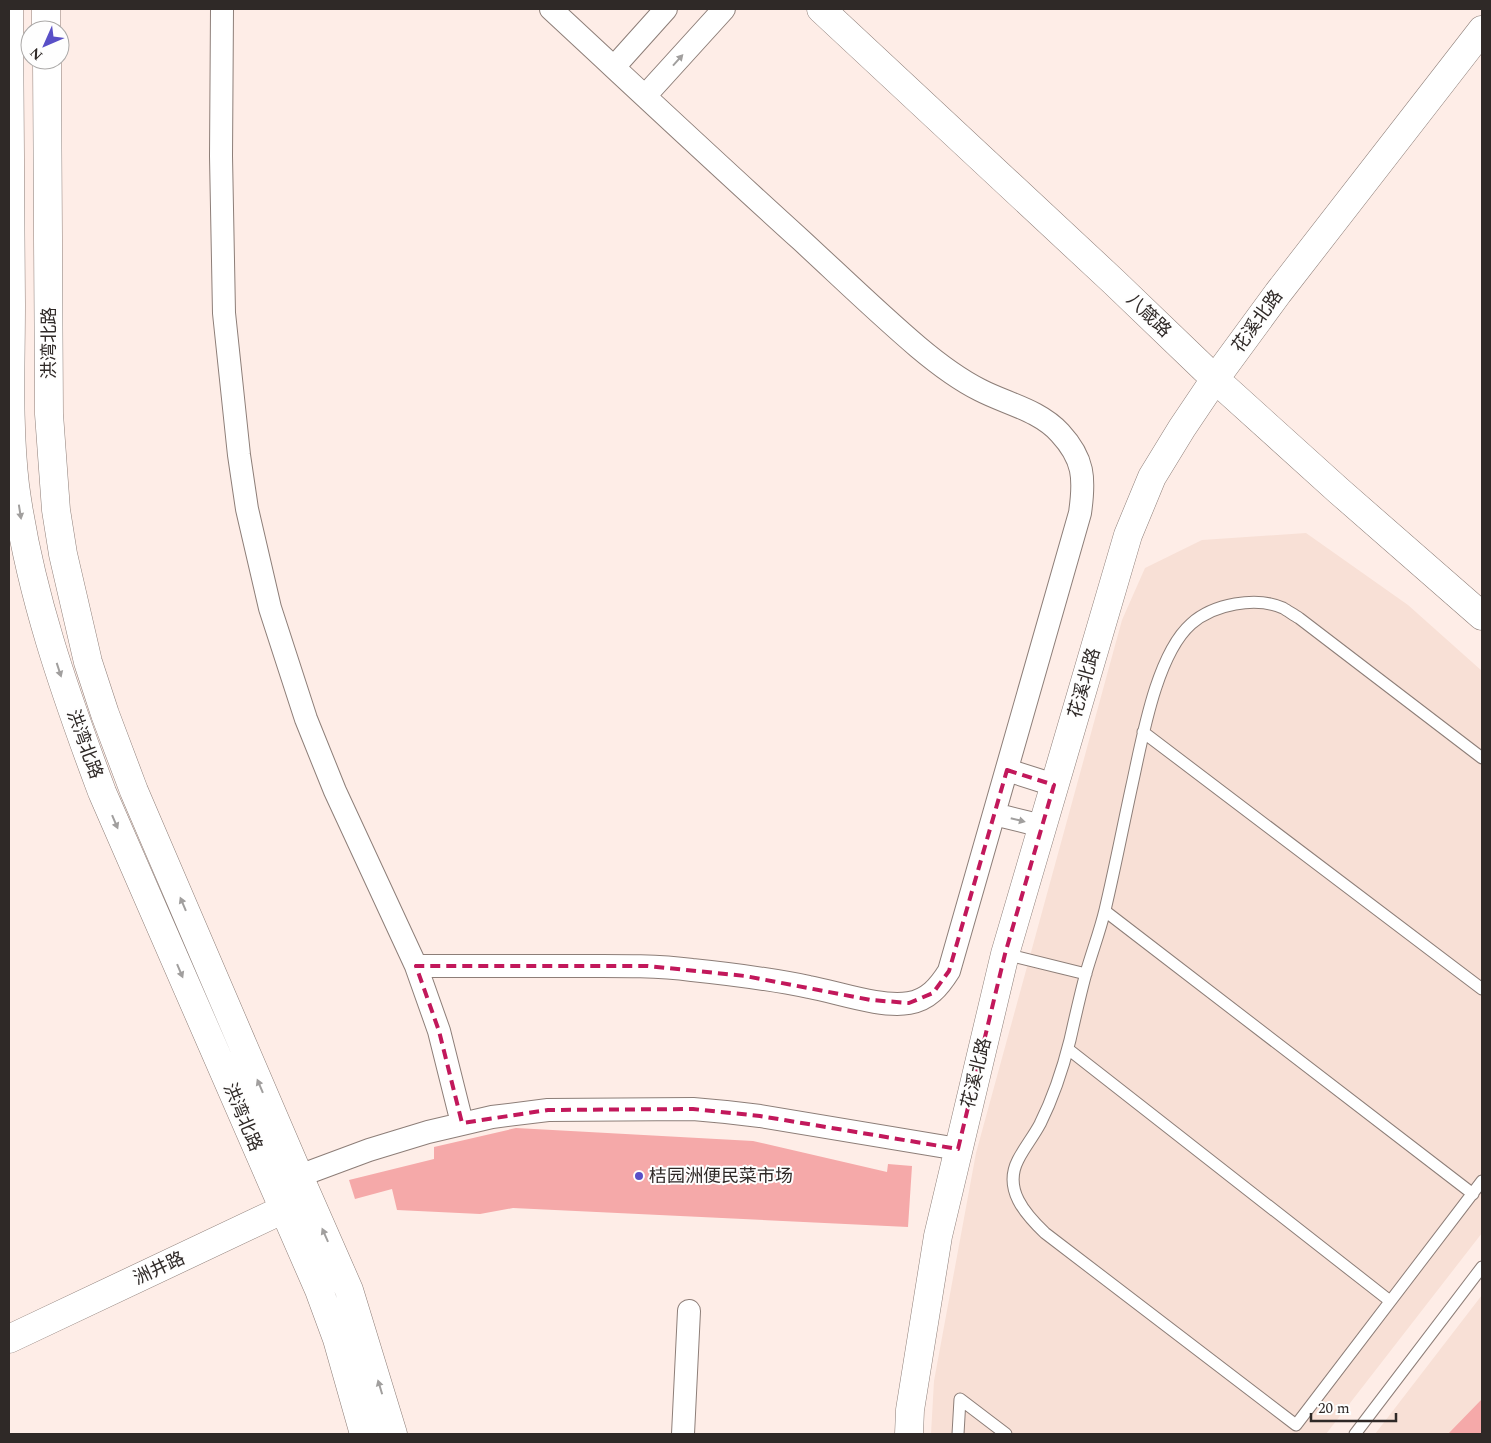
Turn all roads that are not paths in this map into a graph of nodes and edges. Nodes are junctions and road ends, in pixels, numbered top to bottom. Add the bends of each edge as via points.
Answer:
1 (9, 9) edge
2 (222, 9) edge
3 (551, 9) edge
4 (666, 9) edge
5 (724, 9) edge
6 (821, 9) edge
7 (1482, 30) edge
8 (614, 67) junction
9 (47, 70) edge
10 (645, 96) junction
11 (1215, 379) junction
12 (1482, 616) edge
13 (1143, 732) junction
14 (1482, 758) edge
15 (1007, 770) junction
16 (1054, 785) junction
17 (994, 814) junction
18 (1042, 826) junction
19 (1105, 911) junction
20 (1005, 954) junction
21 (416, 966) junction
22 (1086, 974) junction
23 (1482, 989) edge
24 (1068, 1049) junction
25 (462, 1123) junction
26 (958, 1149) junction
27 (1482, 1181) edge
28 (304, 1187) junction
29 (1473, 1194) junction
30 (283, 1209) junction
31 (1482, 1267) edge
32 (1390, 1301) junction
33 (689, 1311) dead end
34 (9, 1339) edge
35 (364, 1434) edge
36 (393, 1434) edge
37 (683, 1434) edge
38 (909, 1434) edge
39 (958, 1434) edge
40 (1006, 1434) edge
41 (1355, 1434) edge

1 -> 30 main road, 洪湾北路 via 11,446 21,521 34,582 53,653 102,792
2 - 21 street via 224,313 247,509 270,608 306,719 335,791
3 - 8 street
4 - 8 street
10 -> 5 street
6 - 11 main road, 八箴路
7 - 11 main road, 花溪北路
8 - 10 street
28 -> 9 main road, 洪湾北路 via 134,791 88,662 75,610 56,510 51,454
10 - 15 street via 919,348 965,382 1046,420 1077,456 1084,483 1080,512
11 - 12 main road, 八箴路
11 - 16 main road, 花溪北路 via 1152,477 1137,510
13 - 14 lane via 1167,659 1191,624 1224,607 1263,603 1282,608 1299,618
13 - 19 lane
13 - 23 lane
15 - 16 street
15 - 17 street
16 - 18 main road, 花溪北路
17 -> 18 street
17 - 21 street via 949,971 933,992 909,1003 895,1004 745,976 648,966
18 - 20 main road, 花溪北路
19 - 22 lane
19 - 29 lane
20 - 22 lane
20 - 26 main road, 花溪北路
21 - 25 street via 439,1031
22 - 24 lane
24 - 32 lane
24 - 32 lane via 1046,1110 1012,1175 1020,1205 1045,1234 1296,1425
25 - 26 street via 548,1110 693,1109 760,1116
25 - 28 street via 369,1150
26 - 38 main road, 花溪北路 via 938,1236
27 - 29 lane
28 - 30 main road, 洲井路
36 -> 28 main road, 洪湾北路 via 349,1290
29 - 32 lane
30 - 34 main road, 洲井路
30 - 35 main road, 洪湾北路 via 337,1339
31 - 41 lane
33 - 37 street
39 - 40 lane via 960,1399

